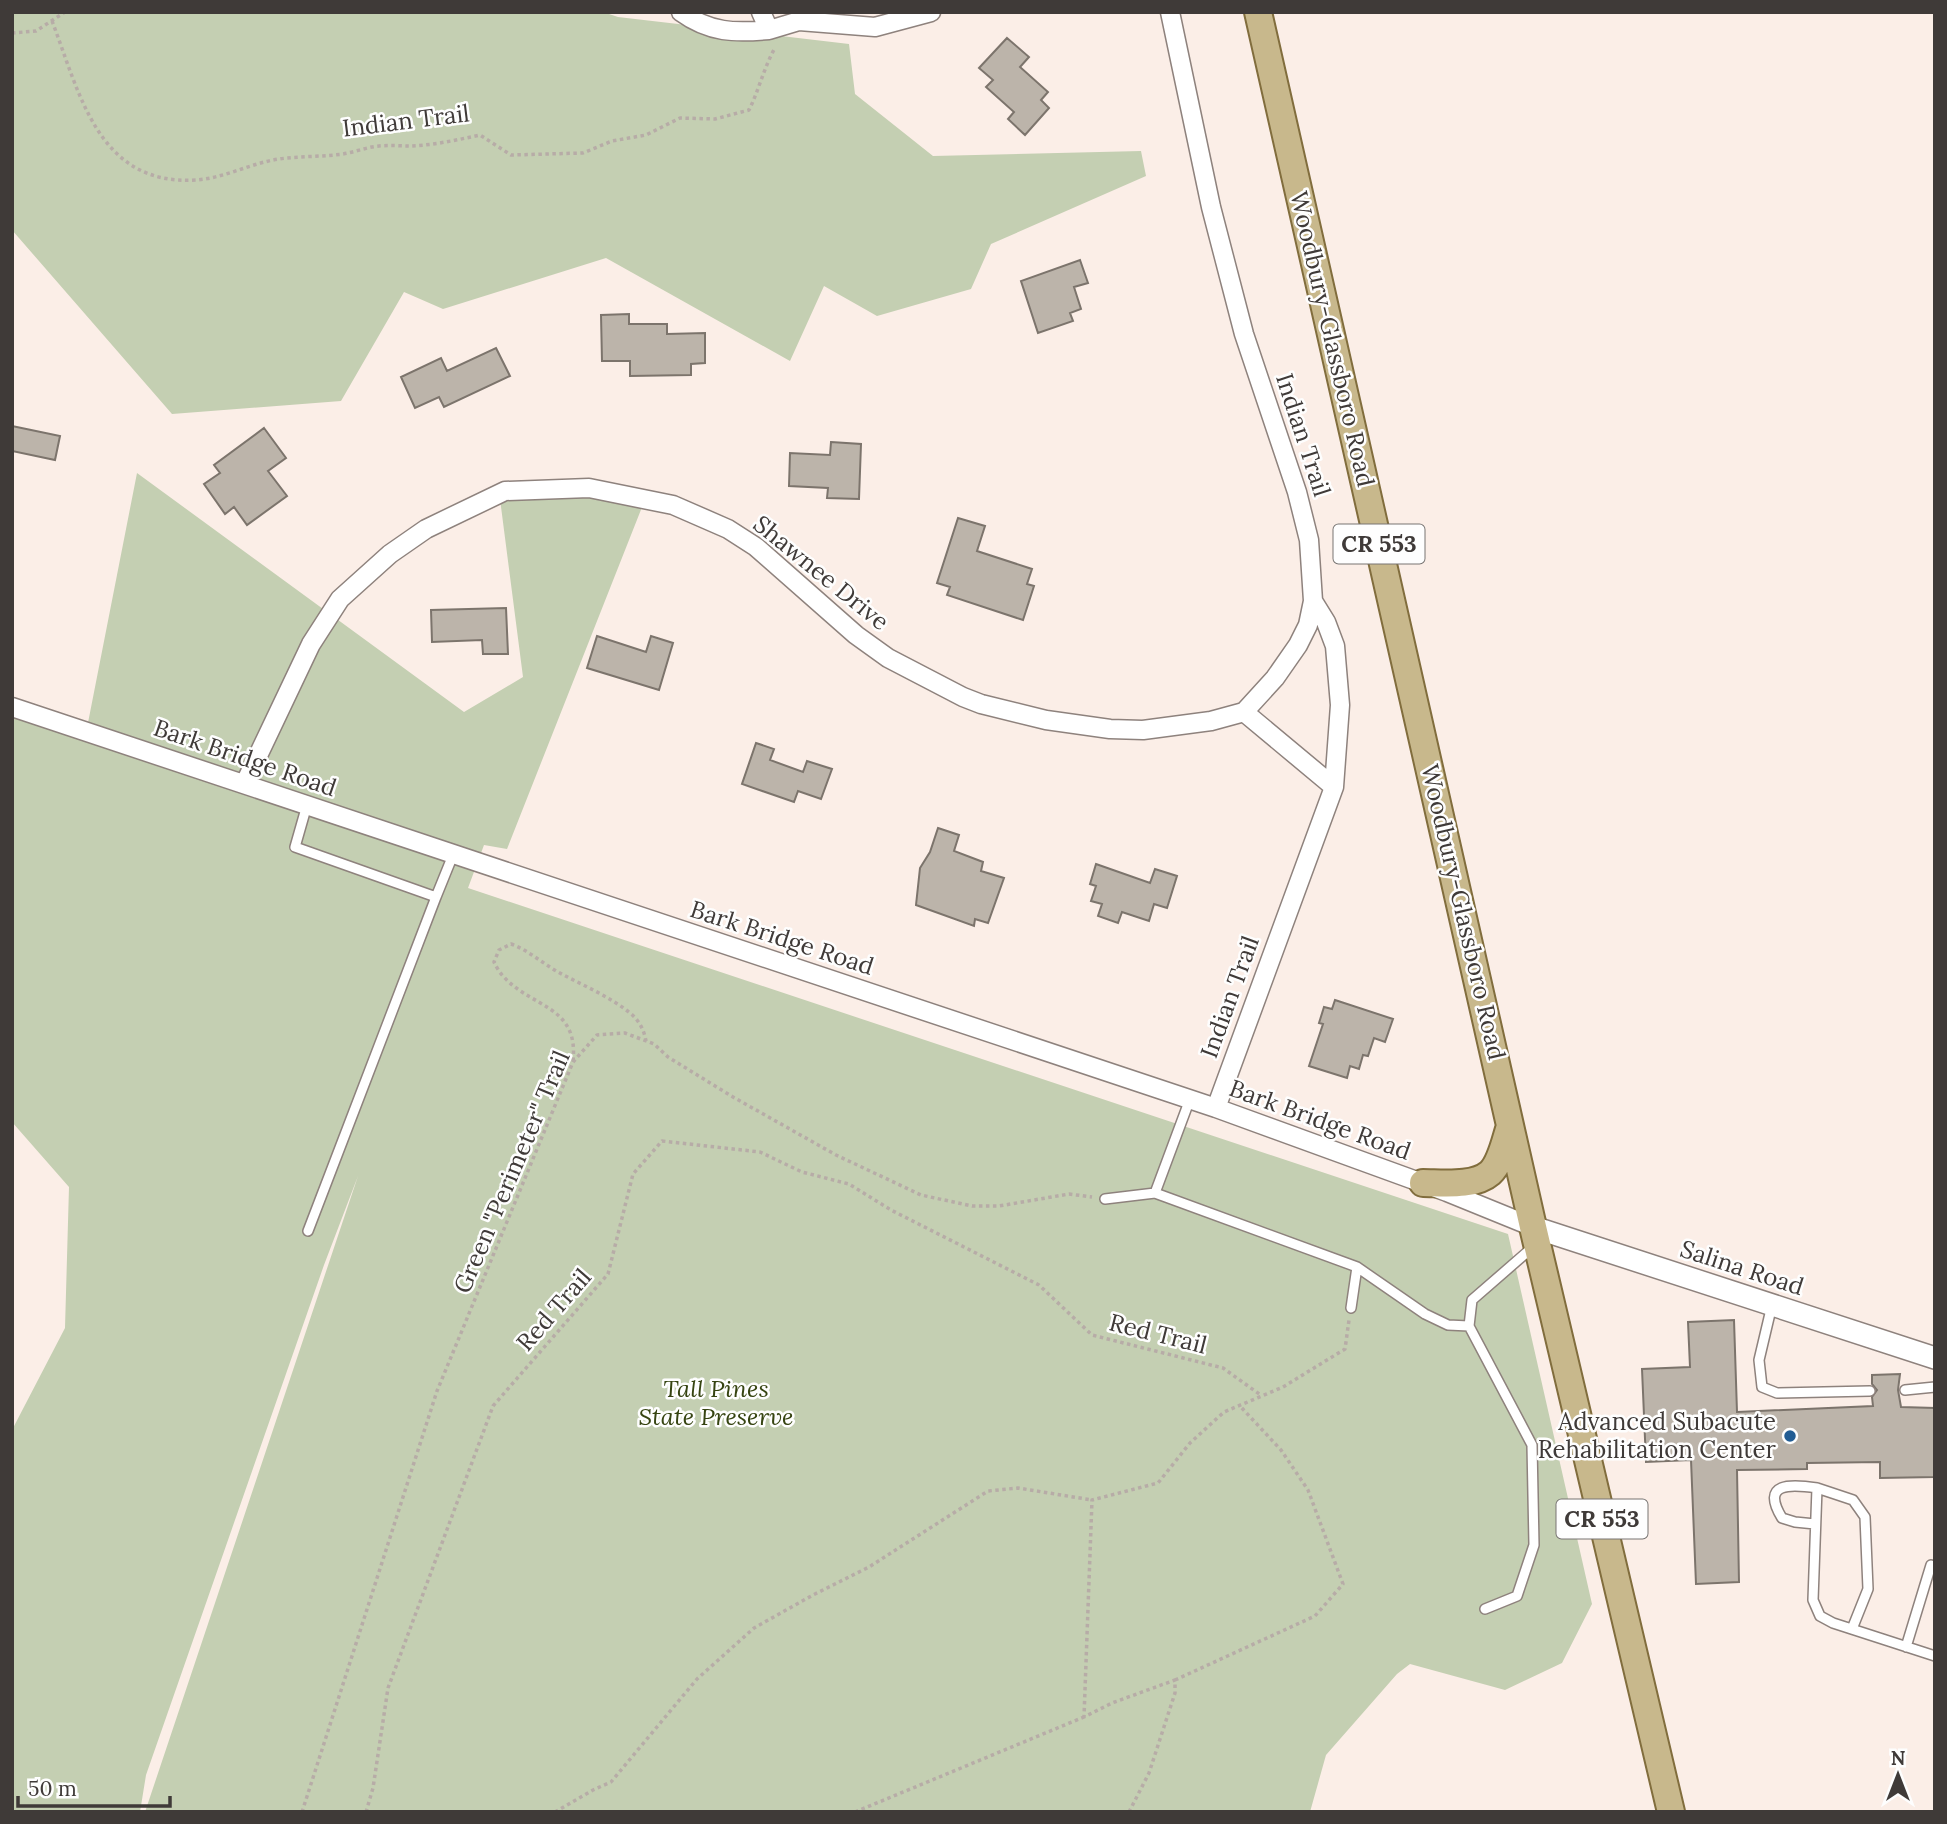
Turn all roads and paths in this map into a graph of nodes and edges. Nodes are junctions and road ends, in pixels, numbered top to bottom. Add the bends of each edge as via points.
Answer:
1 (65, 12) edge
2 (681, 12) edge
3 (761, 12) edge
4 (931, 12) edge
5 (1170, 12) edge
6 (1258, 12) edge
7 (52, 22) junction
8 (12, 33) edge
9 (773, 37) junction
10 (1313, 601) junction
11 (12, 707) edge
12 (1244, 712) junction
13 (244, 783) junction
14 (1334, 787) junction
15 (307, 806) junction
16 (453, 855) junction
17 (436, 897) junction
18 (646, 1041) junction
19 (573, 1062) junction
20 (1190, 1099) junction
21 (1216, 1108) junction
22 (1510, 1125) junction
23 (1423, 1183) junction
24 (1155, 1193) junction
25 (1105, 1199) joint
26 (309, 1231) dead end
27 (1535, 1235) junction
28 (1357, 1267) junction
29 (1772, 1305) junction
30 (1351, 1308) joint
31 (1469, 1326) junction
32 (1935, 1358) edge
33 (1935, 1387) edge
34 (1905, 1390) dead end
35 (1870, 1391) dead end
36 (1262, 1396) junction
37 (1240, 1406) junction
38 (1817, 1488) junction
39 (1092, 1500) junction
40 (1815, 1524) junction
41 (1931, 1565) dead end
42 (1485, 1609) dead end
43 (1852, 1629) junction
44 (1906, 1647) junction
45 (1935, 1656) edge
46 (1175, 1680) junction
47 (1084, 1717) junction
48 (302, 1812) edge
49 (366, 1812) edge
50 (555, 1812) edge
51 (855, 1812) edge
52 (1129, 1812) edge
53 (1671, 1812) edge

1 - 7 path
2 - 9 street via 712,29
3 - 9 street
4 - 9 street via 875,27 799,21
5 - 10 street, Indian Trail via 1211,207 1244,334 1309,540
6 - 22 main road, Woodbury-Glassboro Road / CR 553
7 - 8 path via 36,31
7 - 9 path, Indian Trail via 87,112 105,142 131,167 161,178 196,180 278,159 480,135 511,155 583,153 612,141 646,135 680,118 715,119 749,110 763,81
10 - 12 street via 1298,645
10 - 14 street, Indian Trail via 1335,646 1340,705
11 - 13 street, Bark Bridge Road
12 - 13 street, Shawnee Drive via 1143,730 1046,720 981,705 888,658 833,617 757,547 728,529 673,505 636,496 589,488 531,489 505,491 426,529 340,599 311,643
12 - 14 street
13 - 15 street, Bark Bridge Road
14 - 21 street, Indian Trail
15 - 16 street, Bark Bridge Road
15 - 17 lane via 295,847
16 - 17 lane
16 - 20 street, Bark Bridge Road
17 - 26 lane
18 - 19 path, Green "Perimeter" Trail via 625,1033 597,1035
18 - 19 path via 632,1014 615,1003 523,948 510,944 499,950 494,962 502,976 562,1017 573,1043
18 - 25 path, Green "Perimeter" Trail via 767,1116 921,1195 972,1206 1069,1194
19 - 48 path, Green "Perimeter" Trail via 437,1391
20 - 21 street, Bark Bridge Road
20 - 24 lane
21 - 23 street, Bark Bridge Road
22 - 23 main road via 1490,1173 1472,1180
22 - 27 main road, Woodbury-Glassboro Road / CR 553
23 - 27 street, Bark Bridge Road
24 - 25 lane
24 - 28 lane
27 - 29 street, Salina Road
27 - 31 lane via 1472,1300
27 - 53 main road, Woodbury-Glassboro Road / CR 553
28 - 30 lane
28 - 31 lane via 1425,1314 1448,1325
29 - 32 street, Salina Road
29 - 35 lane via 1759,1360 1762,1387 1777,1393
30 - 36 path via 1345,1349
31 - 42 lane via 1532,1445 1534,1545 1517,1596
33 - 34 lane
36 - 37 path
36 - 49 path, Red Trail via 1223,1368 1092,1335 1039,1285 849,1184 802,1172 760,1152 662,1141 633,1174 608,1274 493,1406 388,1688
37 - 39 path via 1224,1412 1158,1483
37 - 46 path via 1281,1450 1308,1490 1343,1584 1315,1616
38 - 40 lane
38 - 40 lane via 1790,1484 1777,1493 1775,1506 1782,1518
38 - 43 lane via 1853,1500 1865,1517 1868,1589
39 - 47 path
39 - 50 path via 1018,1488 988,1492 869,1567 754,1629 697,1679 611,1782
40 - 43 lane via 1813,1600 1820,1616
41 - 44 lane
43 - 44 lane
44 - 45 lane
46 - 47 path
46 - 52 path via 1175,1693 1149,1773
47 - 51 path

